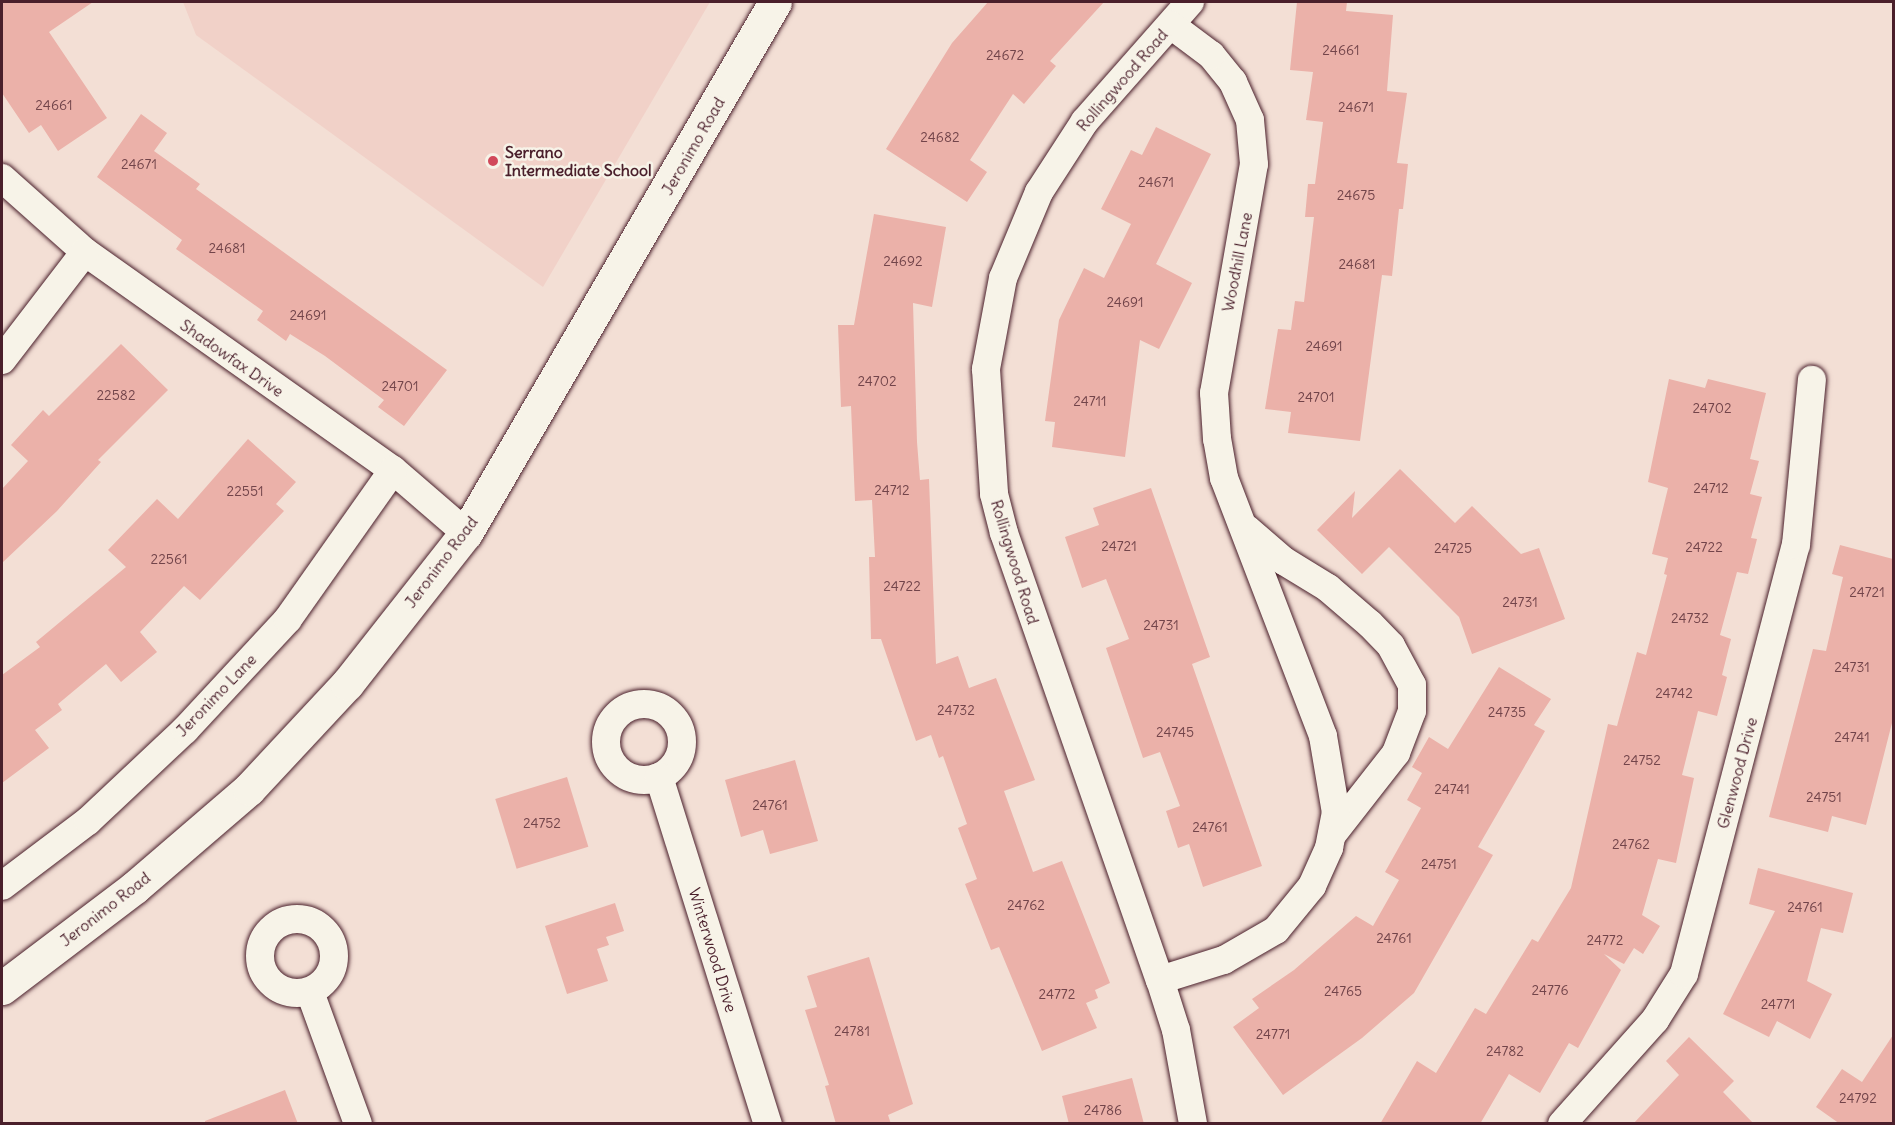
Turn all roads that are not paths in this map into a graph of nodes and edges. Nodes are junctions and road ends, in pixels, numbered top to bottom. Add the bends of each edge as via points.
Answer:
1 (775, 2) edge
2 (1190, 2) edge
3 (1171, 25) junction
4 (2, 177) edge
5 (85, 252) junction
6 (2, 360) edge
7 (1812, 380) dead end
8 (393, 470) junction
9 (1243, 526) junction
10 (466, 533) junction
11 (659, 777) dead end
12 (1332, 835) junction
13 (2, 886) edge
14 (1160, 980) junction
15 (2, 988) edge
16 (310, 992) dead end
17 (358, 1124) edge
18 (768, 1124) edge
19 (1193, 1124) edge
20 (1562, 1124) edge

1 - 10 main road, Jeronimo Road
2 - 3 street, Rollingwood Road
3 - 9 street, Woodhill Lane via 1211,55 1233,82 1250,120 1254,164 1214,393 1224,478
3 - 14 street, Rollingwood Road via 1085,121 1039,192 1003,278 986,369 994,494 1004,533
4 - 5 street, Shadowfax Drive
5 - 6 street
5 - 8 street, Shadowfax Drive
7 - 20 street, Glenwood Drive via 1796,545 1684,974 1655,1020
8 - 10 street, Shadowfax Drive
8 - 13 street, Jeronimo Lane via 288,619 217,696 88,821
9 - 12 street, Woodhill Lane via 1323,736 1336,813
9 - 12 street, Woodhill Lane via 1370,624 1391,646 1412,684 1412,711 1396,753
10 - 15 main road, Jeronimo Road via 347,684 249,789 135,887
11 - 18 street, Winterwood Drive
12 - 14 street, Woodhill Lane via 1312,886 1276,930 1224,960
14 - 19 street, Rollingwood Road via 1176,1030
16 - 17 street

